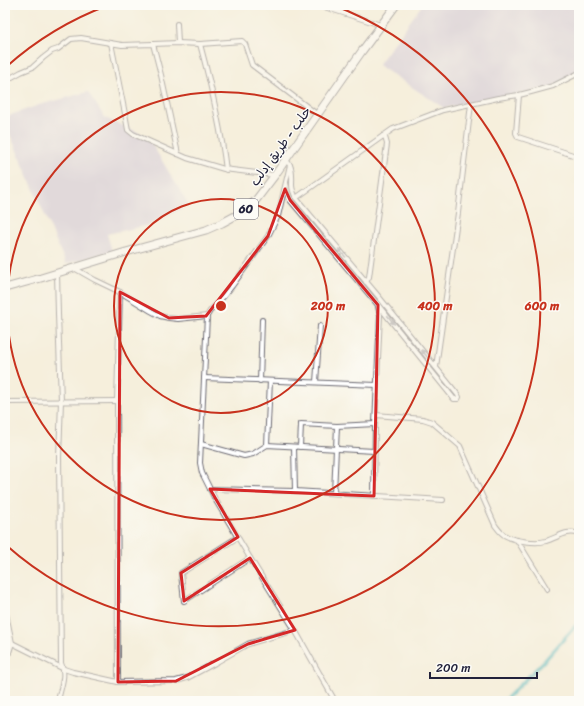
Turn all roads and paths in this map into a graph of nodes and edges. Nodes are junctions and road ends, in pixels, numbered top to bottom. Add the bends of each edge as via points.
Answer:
1 (318, 5) edge
2 (396, 5) edge
3 (177, 24) dead end
4 (381, 25) junction
5 (111, 43) junction
6 (178, 43) junction
7 (153, 44) junction
8 (200, 44) junction
9 (579, 73) edge
10 (5, 81) edge
11 (519, 95) junction
12 (472, 104) junction
13 (318, 115) junction
14 (382, 136) junction
15 (178, 154) junction
16 (579, 157) edge
17 (288, 163) junction
18 (226, 170) junction
19 (275, 175) junction
20 (285, 189) junction
21 (296, 198) junction
22 (74, 268) junction
23 (57, 273) junction
24 (366, 282) junction
25 (5, 288) edge
26 (120, 292) junction
27 (378, 297) junction
28 (378, 305) junction
29 (207, 316) junction
30 (262, 320) dead end
31 (320, 326) dead end
32 (436, 367) junction
33 (204, 378) junction
34 (260, 381) junction
35 (270, 381) junction
36 (316, 382) junction
37 (377, 385) junction
38 (61, 401) junction
39 (117, 401) junction
40 (5, 402) edge
41 (376, 415) junction
42 (375, 424) junction
43 (337, 426) junction
44 (201, 444) junction
45 (267, 445) junction
46 (294, 447) junction
47 (300, 447) junction
48 (336, 449) junction
49 (374, 451) junction
50 (210, 489) junction
51 (295, 491) junction
52 (334, 493) junction
53 (374, 496) junction
54 (443, 500) dead end
55 (579, 534) edge
56 (238, 537) junction
57 (517, 540) junction
58 (250, 558) junction
59 (547, 589) dead end
60 (5, 609) edge
61 (295, 630) junction
62 (5, 643) edge
63 (12, 643) junction
64 (5, 665) edge
65 (64, 669) junction
66 (118, 682) junction
67 (58, 701) edge
68 (335, 701) edge

1 - 4 street
2 - 4 highway, حلب - طريق إدلب / 60
3 - 6 street
4 - 13 highway, حلب - طريق إدلب / 60
5 - 7 street
5 - 10 street via 71,39 32,68
5 - 15 street via 128,130
6 - 7 street
6 - 8 street
7 - 15 street
8 - 13 street via 242,41 252,65
8 - 18 street via 217,115
9 - 11 street via 553,86
11 - 12 street
11 - 16 street via 516,136
12 - 14 street via 443,110 393,129
12 - 32 street
13 - 17 highway, حلب - طريق إدلب / 60
14 - 21 street
14 - 24 street via 387,144 369,277
15 - 18 street
17 - 19 highway, حلب - طريق إدلب / 60
17 - 20 street
17 - 21 street via 292,169 292,186
18 - 19 street
19 - 22 highway, حلب - طريق إدلب / 60 via 256,200 222,223 206,230
20 -> 28 street via 290,200
20 - 29 street via 278,216 268,236
24 -> 21 street
22 - 23 highway, حلب - طريق إدلب / 60
22 - 26 street
23 - 25 highway, حلب - طريق إدلب / 60
23 - 38 street
24 - 27 street
26 - 29 street via 151,311 169,318 178,320
26 - 39 street
27 - 28 street
32 -> 27 street
28 -> 32 street via 454,399 458,400 458,395
28 - 37 street via 380,315
29 - 33 street
30 - 34 street
31 - 36 street
33 - 34 street
33 - 44 street
34 - 35 street
35 - 36 street
35 - 45 street
36 - 37 street
37 - 41 street
38 - 39 street
38 - 40 street
38 - 65 street via 61,664
39 - 66 street
41 - 42 street
41 - 57 street via 432,422 460,446 495,525 504,536
42 - 43 street
42 - 49 street
43 - 47 street via 301,424
43 - 48 street
44 - 45 street via 244,456 253,454
44 - 50 street via 200,463
45 - 46 street
46 - 47 street
46 - 51 street
47 - 48 street
48 - 49 street
48 - 52 street
49 - 53 street
50 - 51 street
50 - 56 street
51 - 52 street
52 - 53 street
53 - 54 street
55 - 57 street via 568,532 540,542
56 - 58 street
56 - 58 street via 181,573 184,601
57 - 59 street
58 - 61 street
60 - 63 street
61 - 66 street via 248,644 187,678 176,681
61 - 68 street
62 - 63 street
63 - 64 street
63 - 65 street
65 - 66 street
65 - 67 street

